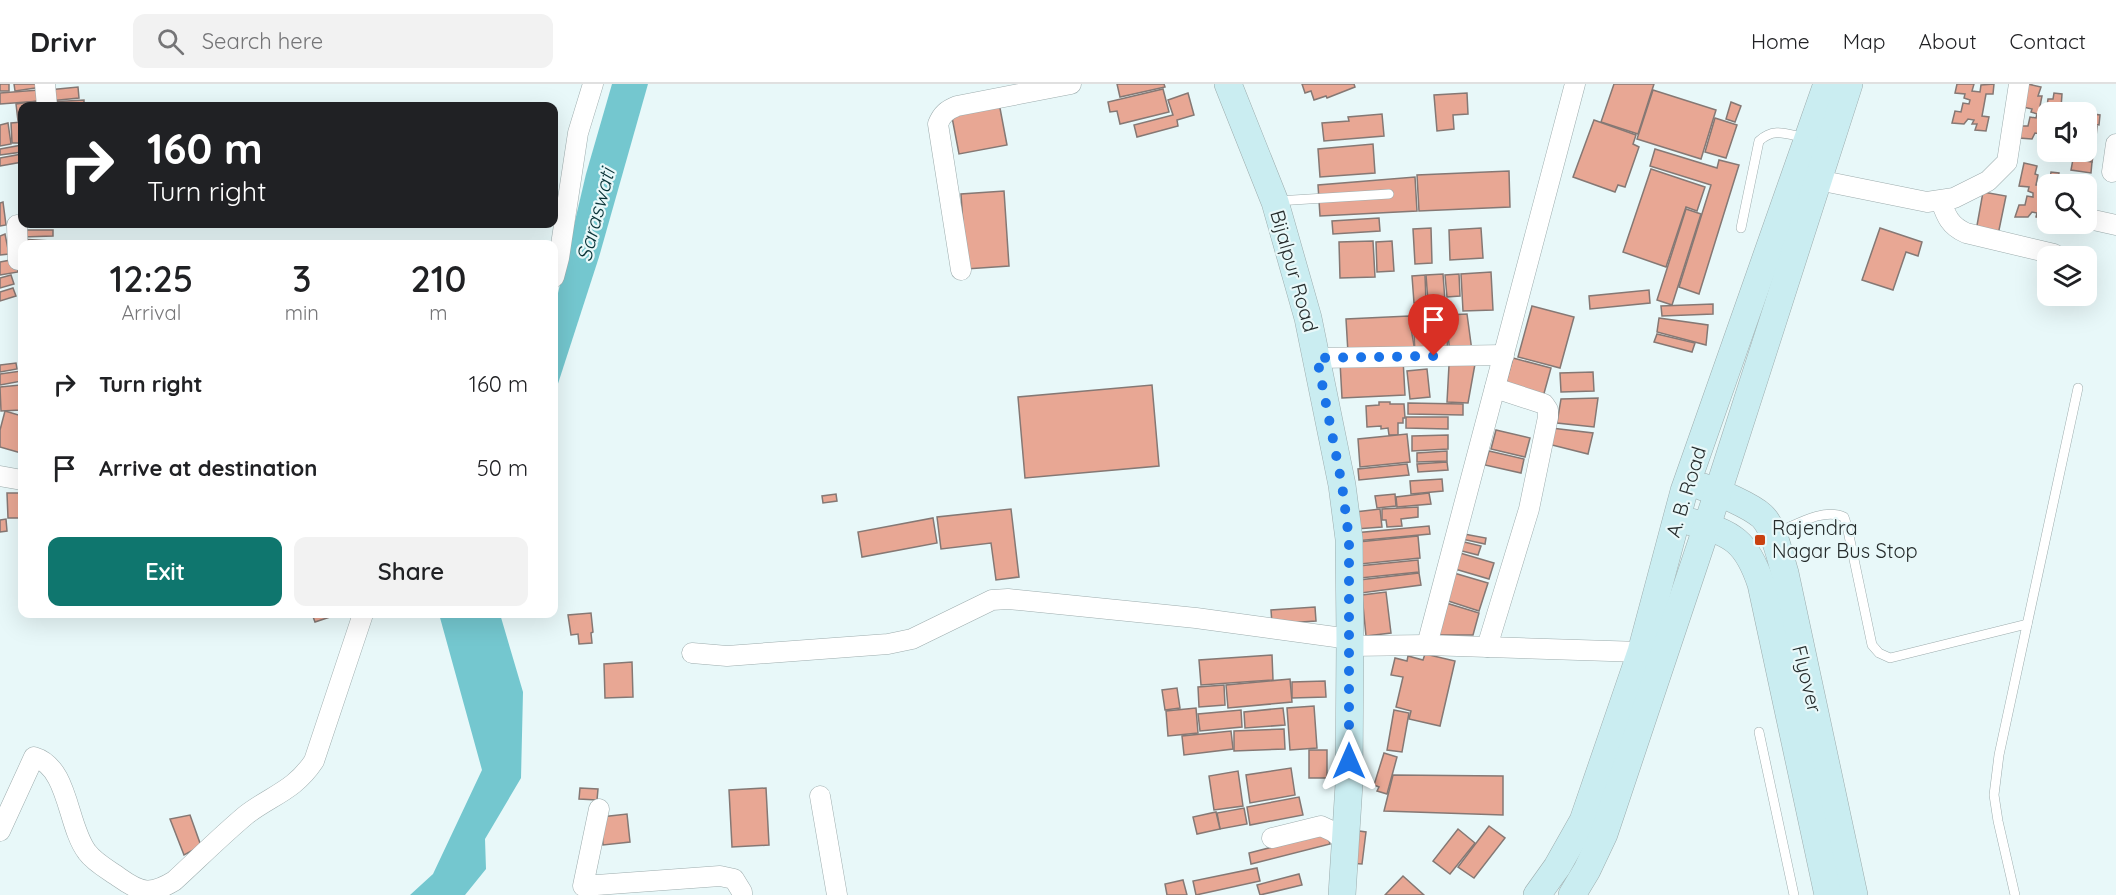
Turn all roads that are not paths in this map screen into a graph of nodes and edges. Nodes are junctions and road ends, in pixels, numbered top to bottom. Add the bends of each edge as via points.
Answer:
1 (45, 84) edge
2 (592, 84) edge
3 (1071, 84) edge
4 (1228, 84) edge
5 (1575, 84) edge
6 (1827, 84) edge
7 (1849, 84) edge
8 (2019, 84) edge
9 (46, 102) edge
10 (1809, 138) junction
11 (2116, 144) edge
12 (2112, 172) dead end
13 (1818, 180) junction
14 (1389, 194) dead end
15 (1941, 201) junction
16 (1275, 202) junction
17 (2097, 221) edge
18 (14, 225) edge
19 (2116, 225) edge
20 (1741, 228) dead end
21 (2037, 250) edge
22 (18, 260) dead end
23 (558, 262) edge
24 (961, 270) dead end
25 (1504, 355) junction
26 (1317, 358) junction
27 (1495, 388) junction
28 (2078, 388) dead end
29 (0, 476) edge
30 (18, 479) edge
31 (1687, 483) junction
32 (1718, 491) junction
33 (1677, 518) junction
34 (1707, 526) junction
35 (1772, 534) junction
36 (362, 618) edge
37 (2027, 624) junction
38 (1349, 643) junction
39 (1427, 645) junction
40 (1488, 647) junction
41 (1641, 652) junction
42 (692, 653) dead end
43 (1799, 699) junction
44 (1759, 732) dead end
45 (820, 796) dead end
46 (599, 809) dead end
47 (0, 831) edge
48 (1272, 838) dead end
49 (1345, 842) junction
50 (583, 891) edge
51 (742, 895) edge
52 (837, 895) edge
53 (1340, 895) edge
54 (1537, 895) edge
55 (1572, 895) edge
56 (1794, 895) edge
57 (1828, 895) edge
58 (1854, 895) edge
59 (2015, 895) edge

1 - 9 street
2 - 23 street via 578,133
3 - 24 street via 957,106 942,116 938,124
4 - 16 main road, Bijalpur Road
5 - 25 street
6 - 10 main road, A. B. Road
7 - 13 main road, A. B. Road
8 - 15 street via 2007,162 1988,181
10 - 20 lane via 1775,132 1759,141
10 - 31 main road, A. B. Road
11 - 12 street
13 - 15 street via 1927,202
13 - 32 main road, A. B. Road
14 - 16 lane
15 - 21 street via 1948,219 1958,230
16 - 26 main road, Bijalpur Road
17 - 19 street
18 - 22 street
25 - 26 street
25 - 27 street
26 - 38 main road, Bijalpur Road via 1349,539
27 - 39 street
27 - 40 street via 1544,404 1548,417 1529,509
28 - 37 lane
29 - 30 street
31 - 32 main road, Flyover
31 - 33 main road, A. B. Road
32 - 34 main road, A. B. Road
32 - 35 main road, Flyover via 1762,516
33 - 34 main road, Flyover
33 - 41 main road, A. B. Road
34 - 43 main road, Flyover via 1737,539 1753,559
34 - 55 main road, A. B. Road via 1604,834
35 - 37 lane via 1826,514 1844,517 1872,645 1890,658
35 - 43 main road, Flyover via 1785,573 1794,624
36 - 47 street via 314,761 304,776 249,813 163,888 136,890 93,859 80,840 55,771 42,759 34,757
37 - 59 lane via 1994,795
38 - 39 street
38 - 42 street via 1196,618 1008,599 992,600 912,639 888,644 727,656
38 - 49 main road, Bijalpur Road
39 - 40 street
40 - 41 street
41 - 54 main road, A. B. Road via 1583,821
43 - 57 main road, Flyover
43 - 58 main road, Flyover
44 - 56 lane
45 - 52 street
46 - 50 street
48 - 49 street via 1321,826
49 - 53 main road, Bijalpur Road
50 - 51 street via 720,876 734,879

